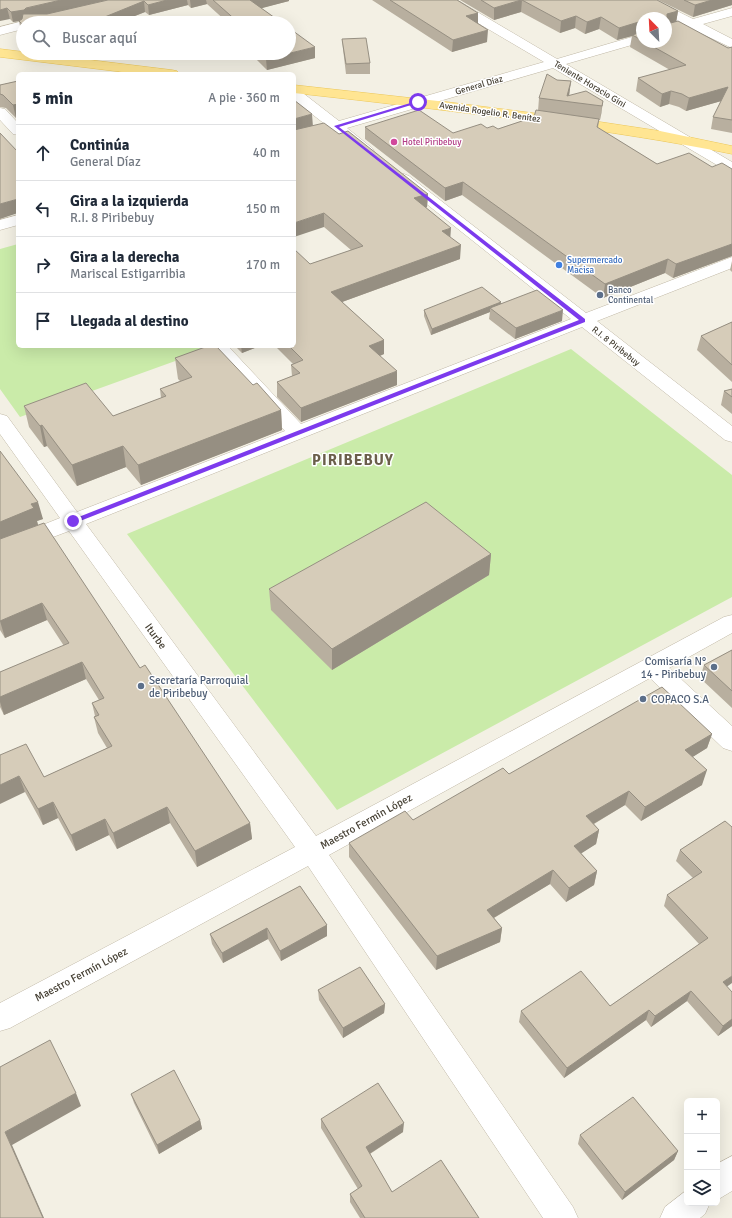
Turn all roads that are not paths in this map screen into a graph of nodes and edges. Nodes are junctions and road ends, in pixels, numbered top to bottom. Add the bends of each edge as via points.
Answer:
1 (448, 0) edge
2 (645, 0) edge
3 (732, 12) edge
4 (692, 23) junction
5 (16, 27) edge
6 (672, 29) edge
7 (0, 31) edge
8 (636, 40) edge
9 (732, 44) edge
10 (0, 53) edge
11 (16, 55) edge
12 (57, 60) edge
13 (554, 63) junction
14 (156, 72) edge
15 (296, 89) edge
16 (296, 95) edge
17 (418, 102) junction
18 (0, 112) edge
19 (336, 126) junction
20 (16, 129) edge
21 (296, 138) edge
22 (682, 139) junction
23 (732, 150) edge
24 (732, 168) edge
25 (16, 221) edge
26 (0, 225) edge
27 (732, 262) edge
28 (583, 320) junction
29 (220, 348) edge
30 (0, 420) edge
31 (298, 433) junction
32 (732, 436) edge
33 (73, 521) junction
34 (0, 550) edge
35 (732, 623) edge
36 (652, 666) junction
37 (732, 741) edge
38 (312, 851) junction
39 (0, 1018) edge
40 (732, 1171) edge
41 (720, 1181) edge
42 (690, 1206) edge
43 (562, 1218) edge
44 (676, 1218) edge

1 - 13 street, Teniente Horacio Gini
2 - 4 street
3 - 4 street
4 - 6 street
4 - 9 street
5 - 7 street
8 - 13 street, General Díaz
10 - 11 main road
12 - 14 main road
13 - 17 street, General Díaz
13 - 22 street, Teniente Horacio Gini
15 - 17 main road, Avenida Rogelio R. Benítez
16 - 19 street, R.I. 8 Piribebuy
17 - 19 street, General Díaz
17 - 22 main road, Avenida Rogelio R. Benítez
18 - 20 street
19 - 21 street, General Díaz
19 - 28 street, R.I. 8 Piribebuy
22 - 23 main road, Avenida Rogelio R. Benítez
22 - 24 street, Teniente Horacio Gini
25 - 26 street
27 - 28 street
28 - 31 street
28 - 32 street, R.I. 8 Piribebuy
29 - 31 street
30 - 33 street, Iturbe
31 - 33 street
33 - 34 street
33 - 38 street, Iturbe
35 - 36 street, Maestro Fermín López
36 - 37 street
36 - 38 street, Maestro Fermín López
38 - 39 street, Maestro Fermín López
38 - 43 street, Iturbe
40 - 41 street
42 - 44 street

